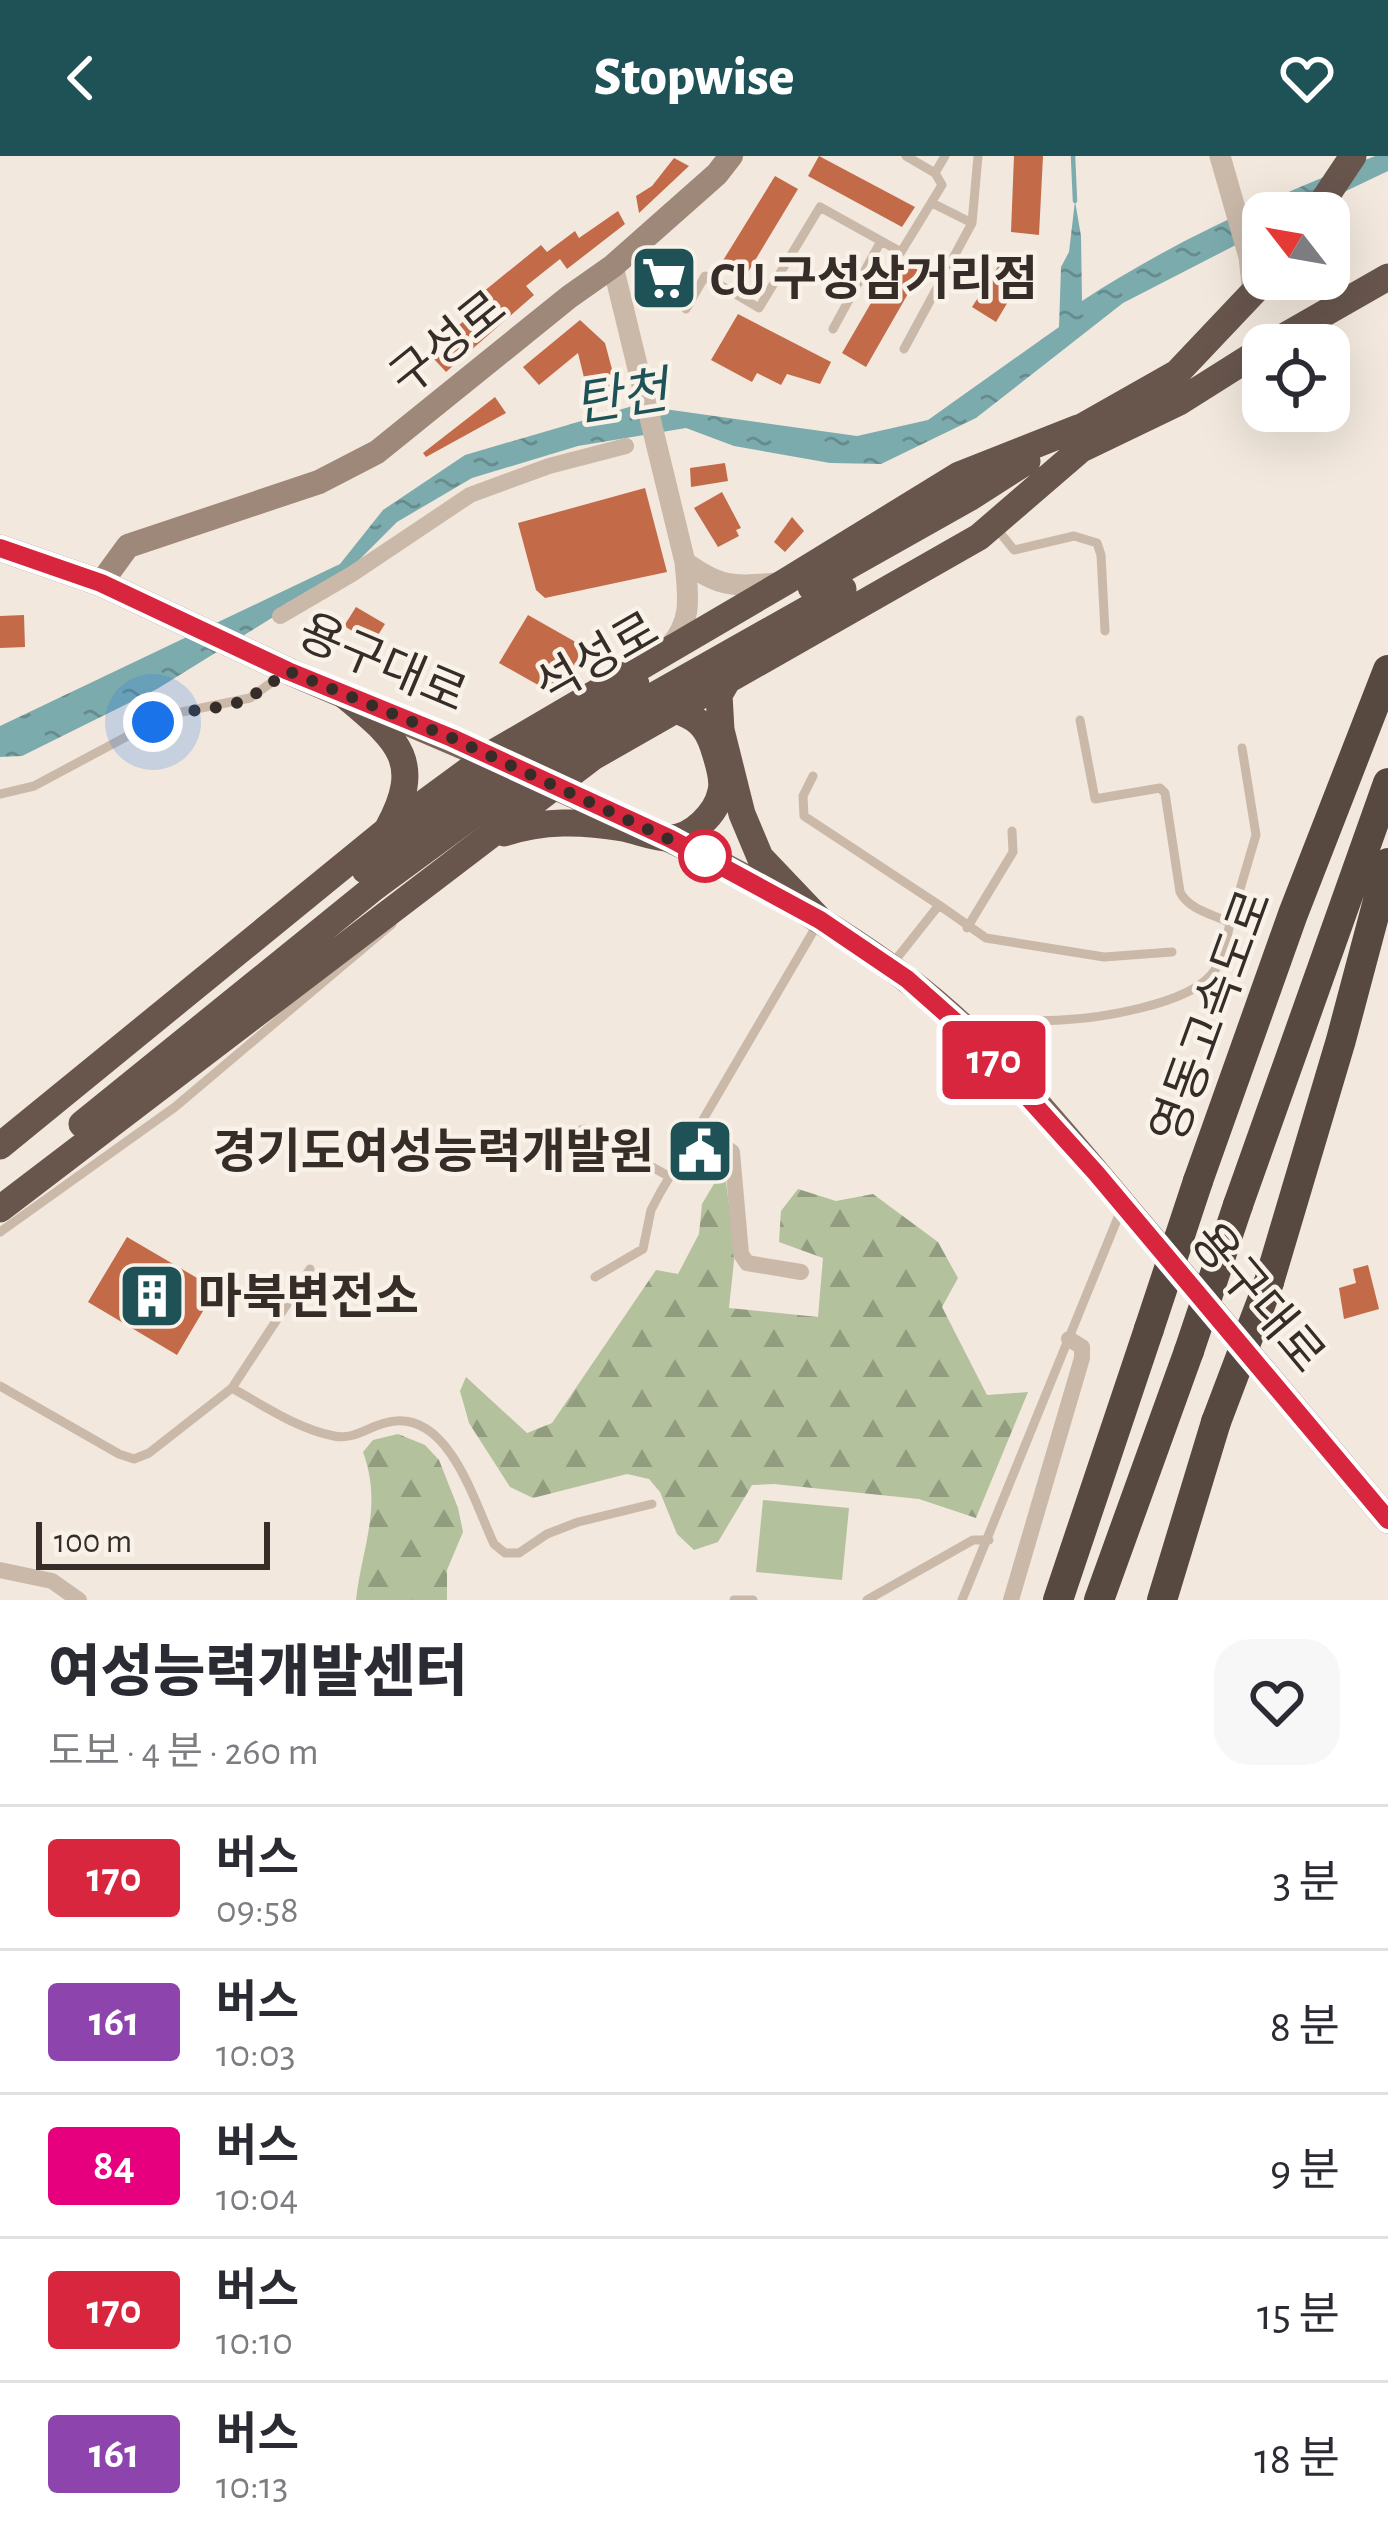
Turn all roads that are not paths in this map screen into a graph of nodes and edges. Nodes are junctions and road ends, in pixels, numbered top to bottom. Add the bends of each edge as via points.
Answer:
1 (731, 156) edge
2 (906, 156) edge
3 (944, 156) edge
4 (978, 156) edge
5 (1353, 156) edge
6 (1220, 157) edge
7 (935, 173) junction
8 (1329, 192) edge
9 (932, 203) junction
10 (972, 224) junction
11 (1242, 230) edge
12 (881, 241) junction
13 (613, 266) junction
14 (831, 276) dead end
15 (1388, 277) edge
16 (855, 290) junction
17 (1242, 294) edge
18 (686, 309) dead end
19 (1306, 324) edge
20 (833, 329) dead end
21 (904, 349) dead end
22 (1242, 362) edge
23 (1083, 436) junction
24 (626, 446) dead end
25 (993, 525) junction
26 (0, 548) edge
27 (685, 562) junction
28 (785, 582) junction
29 (101, 583) junction
30 (280, 616) dead end
31 (1105, 631) dead end
32 (666, 650) junction
33 (1388, 670) edge
34 (288, 671) junction
35 (729, 677) junction
36 (631, 689) junction
37 (343, 694) junction
38 (675, 710) junction
39 (1080, 720) dead end
40 (638, 731) junction
41 (1242, 748) dead end
42 (488, 756) junction
43 (813, 776) dead end
44 (1388, 783) edge
45 (556, 787) junction
46 (0, 794) edge
47 (386, 831) junction
48 (1012, 831) dead end
49 (671, 839) junction
50 (469, 852) junction
51 (1388, 863) edge
52 (370, 878) junction
53 (416, 892) junction
54 (939, 905) junction
55 (820, 920) junction
56 (1230, 923) junction
57 (967, 928) junction
58 (1172, 952) dead end
59 (889, 967) junction
60 (977, 1041) junction
61 (699, 1129) junction
62 (0, 1146) edge
63 (0, 1160) edge
64 (547, 1166) dead end
65 (670, 1177) junction
66 (3, 1203) edge
67 (1123, 1205) junction
68 (0, 1232) edge
69 (310, 1269) dead end
70 (801, 1272) dead end
71 (595, 1277) dead end
72 (1069, 1339) junction
73 (0, 1386) edge
74 (232, 1388) junction
75 (652, 1504) dead end
76 (1388, 1520) edge
77 (989, 1540) junction
78 (0, 1570) edge
79 (79, 1600) edge
80 (734, 1600) edge
81 (753, 1600) edge
82 (867, 1600) edge
83 (962, 1600) edge
84 (1011, 1600) edge
85 (1058, 1600) edge
86 (1100, 1600) edge
87 (1162, 1600) edge

1 - 13 main road, 구성로
2 - 7 lane
3 - 7 lane
4 - 10 lane
5 - 8 highway
6 - 11 street
7 - 9 lane via 943,185
9 - 10 lane
9 - 12 lane via 902,252
10 - 21 lane
12 - 16 lane
12 - 18 lane via 820,207 759,308 705,276
13 - 27 street
13 - 29 main road, 구성로 via 344,472 128,546
14 - 16 lane
15 - 19 highway, 석성로
16 - 20 lane
17 - 23 highway, 석성로 via 1177,374
22 - 23 highway, 석성로 via 1179,402
23 - 25 highway
23 - 28 highway via 959,475
23 - 36 highway, 석성로 via 964,521
24 - 30 street via 470,495
25 - 31 lane via 1014,550 1074,536 1097,543
25 - 35 highway
26 - 29 main road, 용구대로
27 - 28 street via 729,586
27 - 32 street via 686,628
28 - 32 highway
29 - 34 main road, 용구대로
32 - 36 highway
33 - 85 highway, 영동고속도로, bridge via 1198,1181
34 - 37 main road, 용구대로
34 - 46 lane via 250,698 167,715 34,786
35 - 38 highway
35 - 55 highway via 719,695 721,730 742,814 760,857
36 - 40 highway via 598,700 601,718
36 - 42 highway
36 - 52 highway, 석성로, bridge via 563,749
37 - 42 main road, 용구대로
37 - 47 highway via 395,739 406,775
38 - 40 highway
38 - 49 highway via 708,731 722,790 695,829
39 - 56 lane via 1095,800 1163,789 1184,899
40 - 45 highway
41 - 56 lane via 1256,835
42 - 45 main road, 용구대로
42 - 47 highway
43 - 54 lane via 804,816
44 - 86 highway, 영동고속도로, bridge
45 - 49 main road, 용구대로
45 - 50 highway
47 - 53 highway via 411,830 418,841 424,865
47 - 62 highway
48 - 57 lane via 1013,852
49 - 50 highway via 557,822 499,835
49 - 55 main road, 용구대로
50 - 53 highway
51 - 87 highway, bridge via 1269,1282
52 - 63 highway, 석성로
52 - 66 highway, 석성로
53 - 66 highway
53 - 68 lane via 385,933 176,1107
54 - 57 lane
54 - 59 lane
55 - 59 main road, 용구대로
55 - 61 lane
56 - 60 lane via 1214,972 1179,995 1115,1012 1014,1020
57 - 58 lane via 1104,957
59 - 60 main road, 용구대로
60 - 67 main road, 용구대로
61 - 65 lane
61 - 70 street via 732,1152 747,1263
64 - 65 lane via 568,1132 584,1129
65 - 71 lane via 651,1210 643,1249
67 - 72 lane
67 - 76 main road, 용구대로
69 - 74 lane
72 - 77 lane
72 - 84 street via 1082,1347 1082,1358
73 - 74 lane via 134,1459
74 - 75 lane via 334,1436 401,1420 430,1430 505,1552
77 - 82 lane via 973,1540
77 - 83 lane
78 - 79 street via 52,1581
80 - 81 lane

